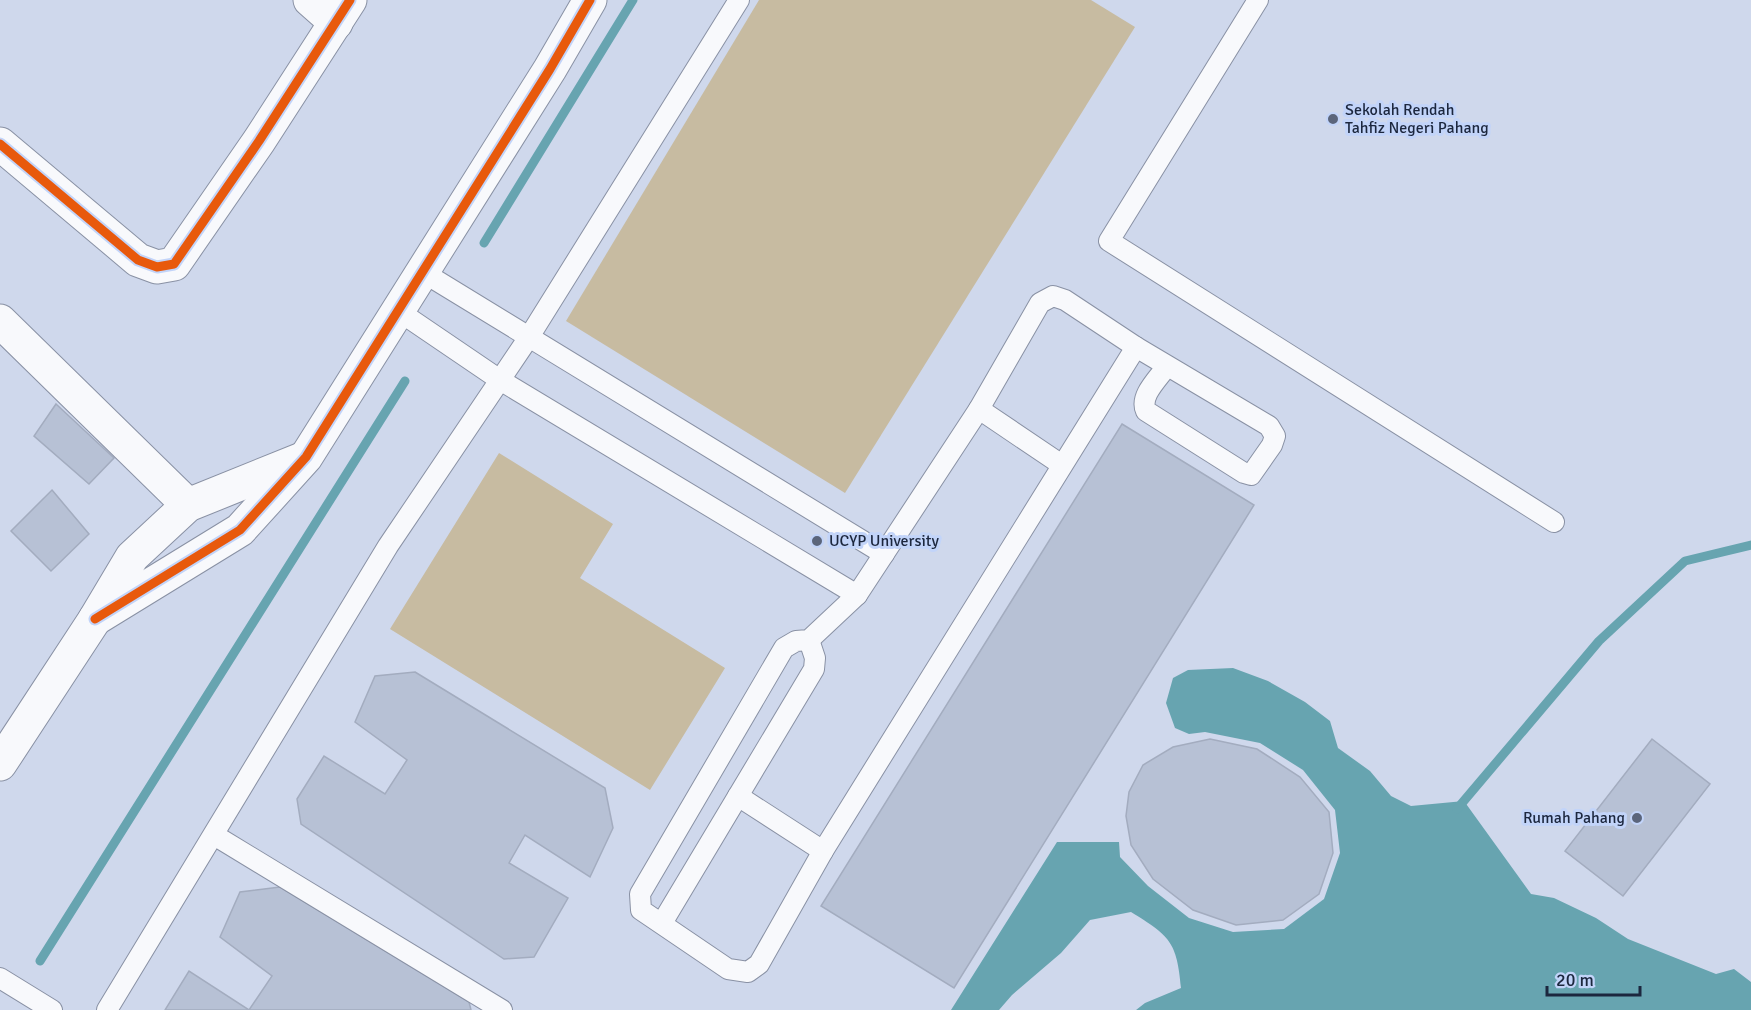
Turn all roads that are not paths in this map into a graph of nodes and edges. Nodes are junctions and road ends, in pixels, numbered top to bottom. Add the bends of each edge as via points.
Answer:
1 (310, 0) edge
2 (590, 0) edge
3 (739, 0) edge
4 (1258, 0) edge
5 (343, 11) edge
6 (0, 144) edge
7 (421, 271) junction
8 (397, 310) junction
9 (0, 321) edge
10 (529, 338) junction
11 (1136, 347) junction
12 (1167, 366) junction
13 (500, 380) junction
14 (979, 409) junction
15 (306, 457) junction
16 (1062, 465) junction
17 (188, 505) junction
18 (1554, 522) dead end
19 (884, 554) junction
20 (857, 595) junction
21 (95, 619) junction
22 (808, 640) junction
23 (0, 764) edge
24 (738, 796) junction
25 (214, 835) junction
26 (823, 851) junction
27 (662, 923) junction
28 (0, 978) edge
29 (52, 1010) edge
30 (107, 1010) edge
31 (502, 1010) edge

1 - 5 street
2 - 7 street
3 - 10 lane
4 - 18 lane via 1109,241
5 - 6 street via 174,264 157,267 138,260
7 - 8 street
7 - 10 lane
8 - 13 lane
8 - 15 street
9 - 17 street
10 - 13 lane
10 - 19 lane
11 - 12 lane
11 - 14 lane via 1053,296 1040,303
11 - 16 lane
12 - 12 lane via 1269,426 1275,436 1272,445 1251,475 1146,411 1145,397
13 - 20 lane
13 - 25 lane via 388,546
14 - 16 lane
14 - 19 lane
15 - 17 street
15 - 21 street via 240,530
16 - 26 lane
17 - 21 street via 132,557
19 - 20 lane
20 - 22 lane
21 - 23 street
22 - 24 lane via 815,658 814,669
22 - 27 lane via 784,648 640,894 641,910
24 - 26 lane
24 - 27 lane
25 - 30 lane
25 - 31 lane
26 - 27 lane via 759,964 748,972 728,969
28 - 29 lane

